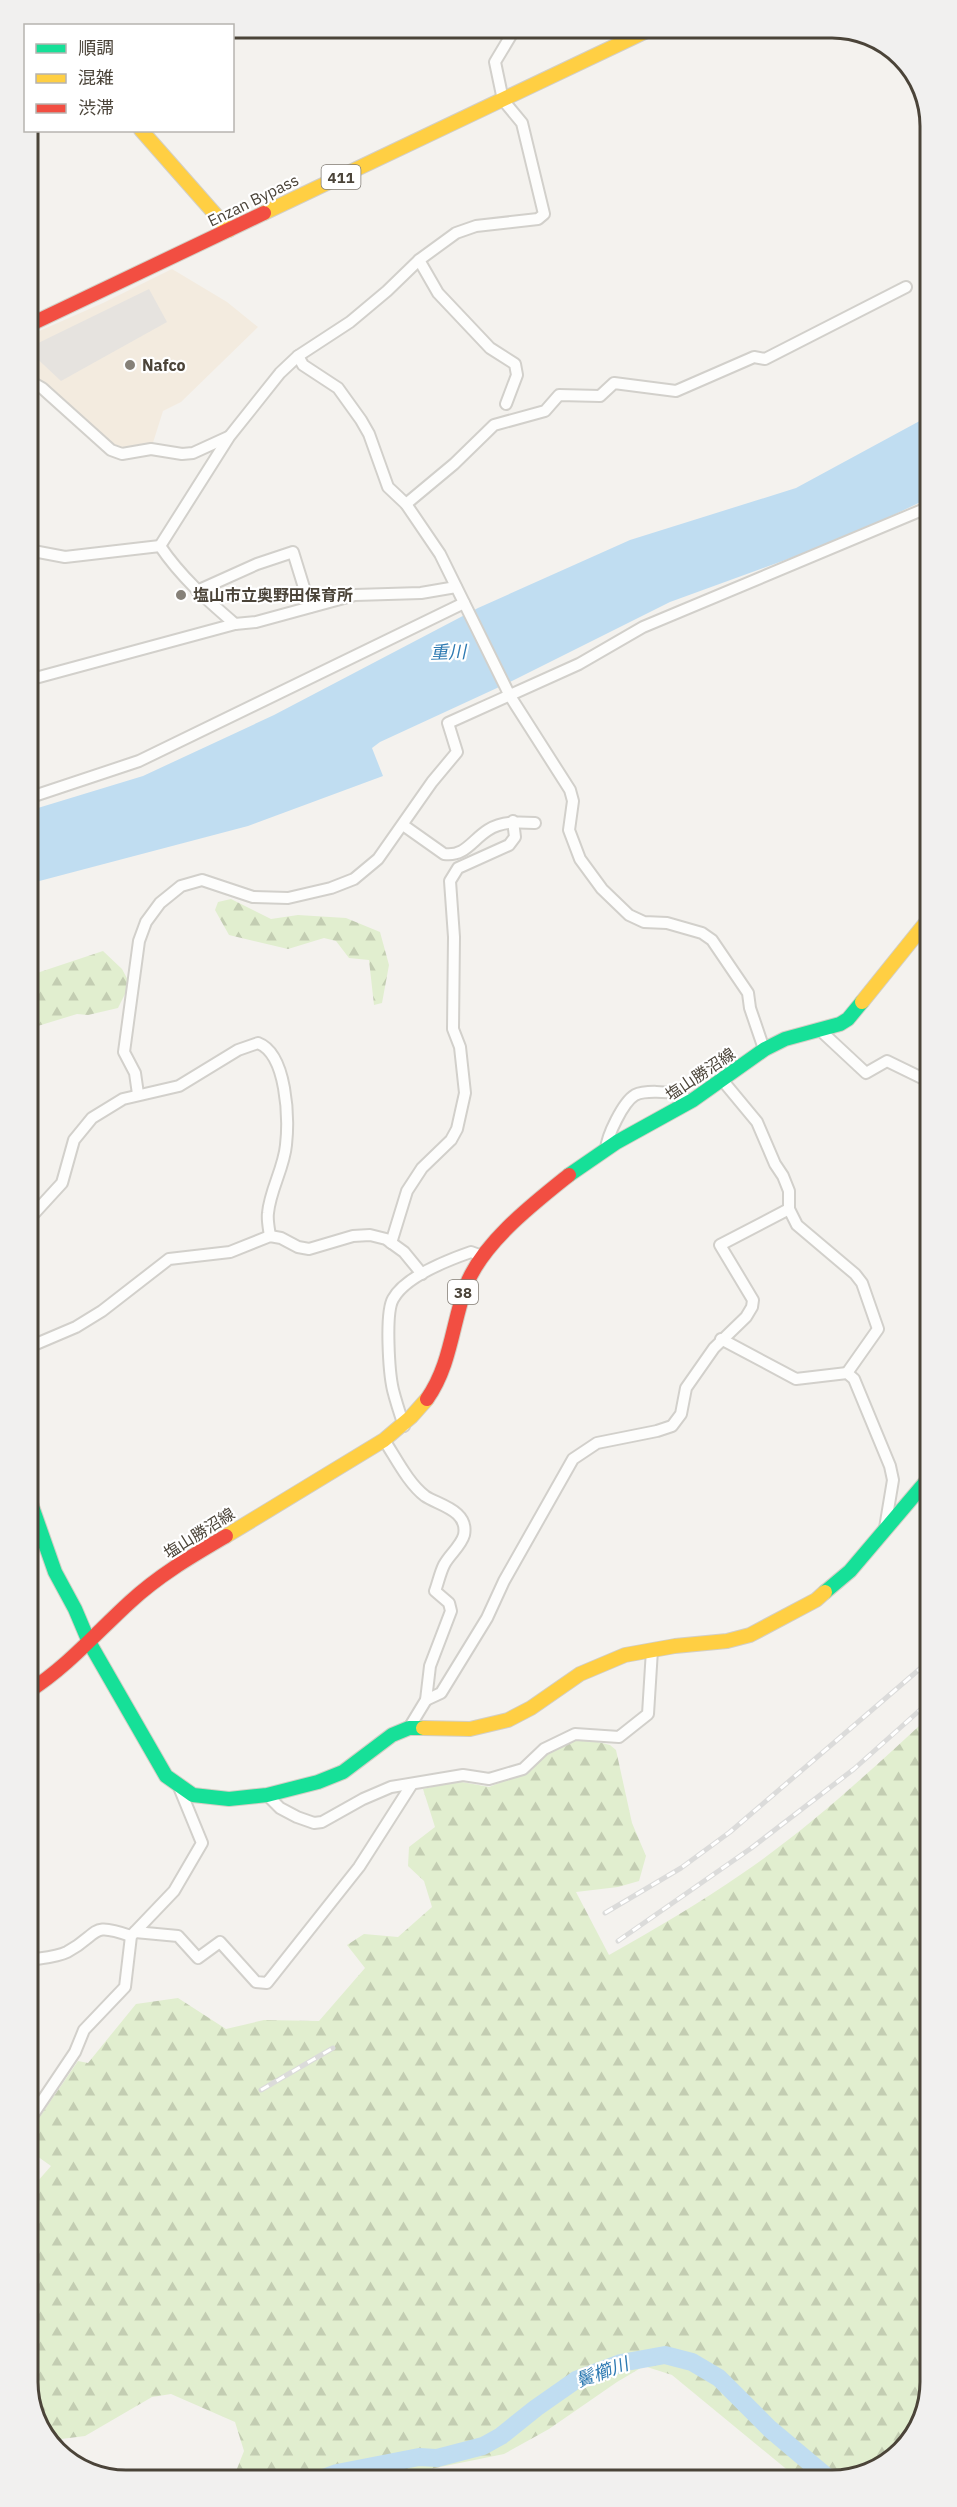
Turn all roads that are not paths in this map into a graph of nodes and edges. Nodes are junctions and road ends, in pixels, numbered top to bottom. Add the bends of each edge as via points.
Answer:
1 (509, 38) edge
2 (632, 38) edge
3 (503, 100) junction
4 (143, 132) edge
5 (229, 230) junction
6 (419, 260) junction
7 (906, 287) dead end
8 (38, 321) edge
9 (298, 356) junction
10 (38, 386) edge
11 (506, 404) dead end
12 (229, 437) junction
13 (406, 504) junction
14 (920, 511) edge
15 (160, 546) junction
16 (38, 552) edge
17 (456, 587) junction
18 (197, 591) junction
19 (464, 603) junction
20 (310, 607) junction
21 (235, 624) junction
22 (38, 677) edge
23 (510, 696) junction
24 (38, 795) edge
25 (513, 821) junction
26 (534, 823) dead end
27 (403, 825) junction
28 (920, 931) edge
29 (822, 1032) junction
30 (764, 1049) junction
31 (920, 1077) edge
32 (723, 1081) junction
33 (138, 1094) junction
34 (691, 1102) junction
35 (606, 1149) junction
36 (38, 1209) edge
37 (789, 1209) junction
38 (270, 1236) junction
39 (391, 1243) junction
40 (482, 1256) junction
41 (422, 1274) junction
42 (721, 1340) junction
43 (38, 1343) edge
44 (848, 1373) junction
45 (404, 1426) junction
46 (384, 1440) junction
47 (920, 1488) edge
48 (38, 1524) edge
49 (885, 1529) junction
50 (89, 1642) junction
51 (652, 1650) junction
52 (38, 1685) edge
53 (426, 1700) junction
54 (409, 1728) junction
55 (412, 1784) junction
56 (178, 1787) junction
57 (267, 1795) junction
58 (134, 1934) junction
59 (38, 1958) edge
60 (38, 2107) edge

1 - 3 street via 495,62
2 - 3 main road, Enzan Bypass / 411
3 - 5 main road, Enzan Bypass / 411
3 - 6 street via 522,123 544,214 538,219 476,226 456,233
4 - 5 main road
5 - 8 main road, Enzan Bypass / 411
6 - 9 street via 350,322
6 - 11 street via 438,293 490,348 515,364 517,375
7 - 13 street via 765,359 754,357 676,391 614,383 600,396 559,395 545,411 494,425
9 - 12 street via 279,373
9 - 13 street via 303,365 338,388 369,434 388,487
10 - 12 street via 111,450 122,454 151,449 193,453
12 - 15 street
13 - 17 street via 440,554
14 - 23 street via 643,627 579,664
15 - 16 street via 65,557
15 - 18 street
17 - 19 street
17 - 20 street via 422,593 355,595
18 - 20 street via 293,552
18 - 21 street
19 - 23 street
19 - 24 street via 139,761
20 - 21 street
21 - 22 street
23 - 27 street via 448,723 457,752
23 - 30 street via 570,790 573,801 569,830 580,859 629,915 644,922 667,923 702,933 712,940 748,993
25 - 26 street
25 - 27 street via 489,829 461,853 452,855 444,854
25 - 39 street via 514,837 509,845 458,868 450,881 453,1029 460,1047 465,1093 457,1129 407,1191
27 - 33 street via 378,859 354,879 331,888 288,898 253,897 202,880 181,886 160,903 146,922 139,942 124,1052 135,1073
28 - 29 main road, 塩山勝沼線 / 38 via 848,1019
29 - 30 main road, 塩山勝沼線 / 38 via 788,1038
29 - 31 street via 866,1072 887,1061
30 - 32 main road, 塩山勝沼線 / 38
32 - 34 main road, 塩山勝沼線 / 38
32 - 37 street via 757,1122 789,1191
33 - 36 street via 123,1098 84,1125 69,1152 62,1183
33 - 38 street via 179,1086 250,1044 266,1046 278,1067 285,1096 286,1146 267,1215
34 - 35 main road, 塩山勝沼線 / 38
34 - 35 street via 679,1094 635,1095 607,1137
35 - 40 main road, 塩山勝沼線 / 38 via 516,1221
37 - 42 street via 720,1245 753,1300 746,1317
37 - 44 street via 797,1225 862,1283 878,1324
38 - 39 street via 309,1249 370,1234
38 - 43 street via 230,1252 170,1259 102,1311
39 - 41 street
40 - 41 street, 38 via 471,1252
40 - 45 main road, 塩山勝沼線 / 38 via 463,1293 444,1368 426,1401
41 - 45 street, 38 via 400,1289 387,1315 393,1389
42 - 44 street via 796,1379
42 - 53 street via 686,1388 681,1414 672,1425 597,1443 573,1459 487,1618 441,1693
44 - 49 street via 890,1466 893,1480
45 - 46 main road, 塩山勝沼線 / 38
46 - 50 main road, 塩山勝沼線 / 38 via 168,1571
46 - 53 street via 425,1496 455,1511 465,1528 463,1538 444,1565 435,1592 449,1603 451,1611 430,1665
47 - 49 main road
48 - 50 main road via 55,1572
49 - 51 main road via 850,1570 816,1600 781,1619 750,1635 727,1641
50 - 52 main road, 塩山勝沼線 / 38
50 - 56 main road via 156,1760
51 - 54 main road via 625,1655 580,1674 508,1720 470,1729
51 - 55 street via 648,1714 619,1737 575,1734 544,1749 523,1769 489,1779 463,1775
53 - 54 street
54 - 57 main road via 343,1772
55 - 57 street via 391,1787 314,1823 280,1808
55 - 58 street via 359,1867 267,1983 256,1982 220,1942 198,1959 178,1936
56 - 57 main road via 211,1798
56 - 58 street via 202,1843 174,1891
58 - 59 street via 99,1929 66,1953
58 - 60 street via 124,1988 84,2030 75,2052

